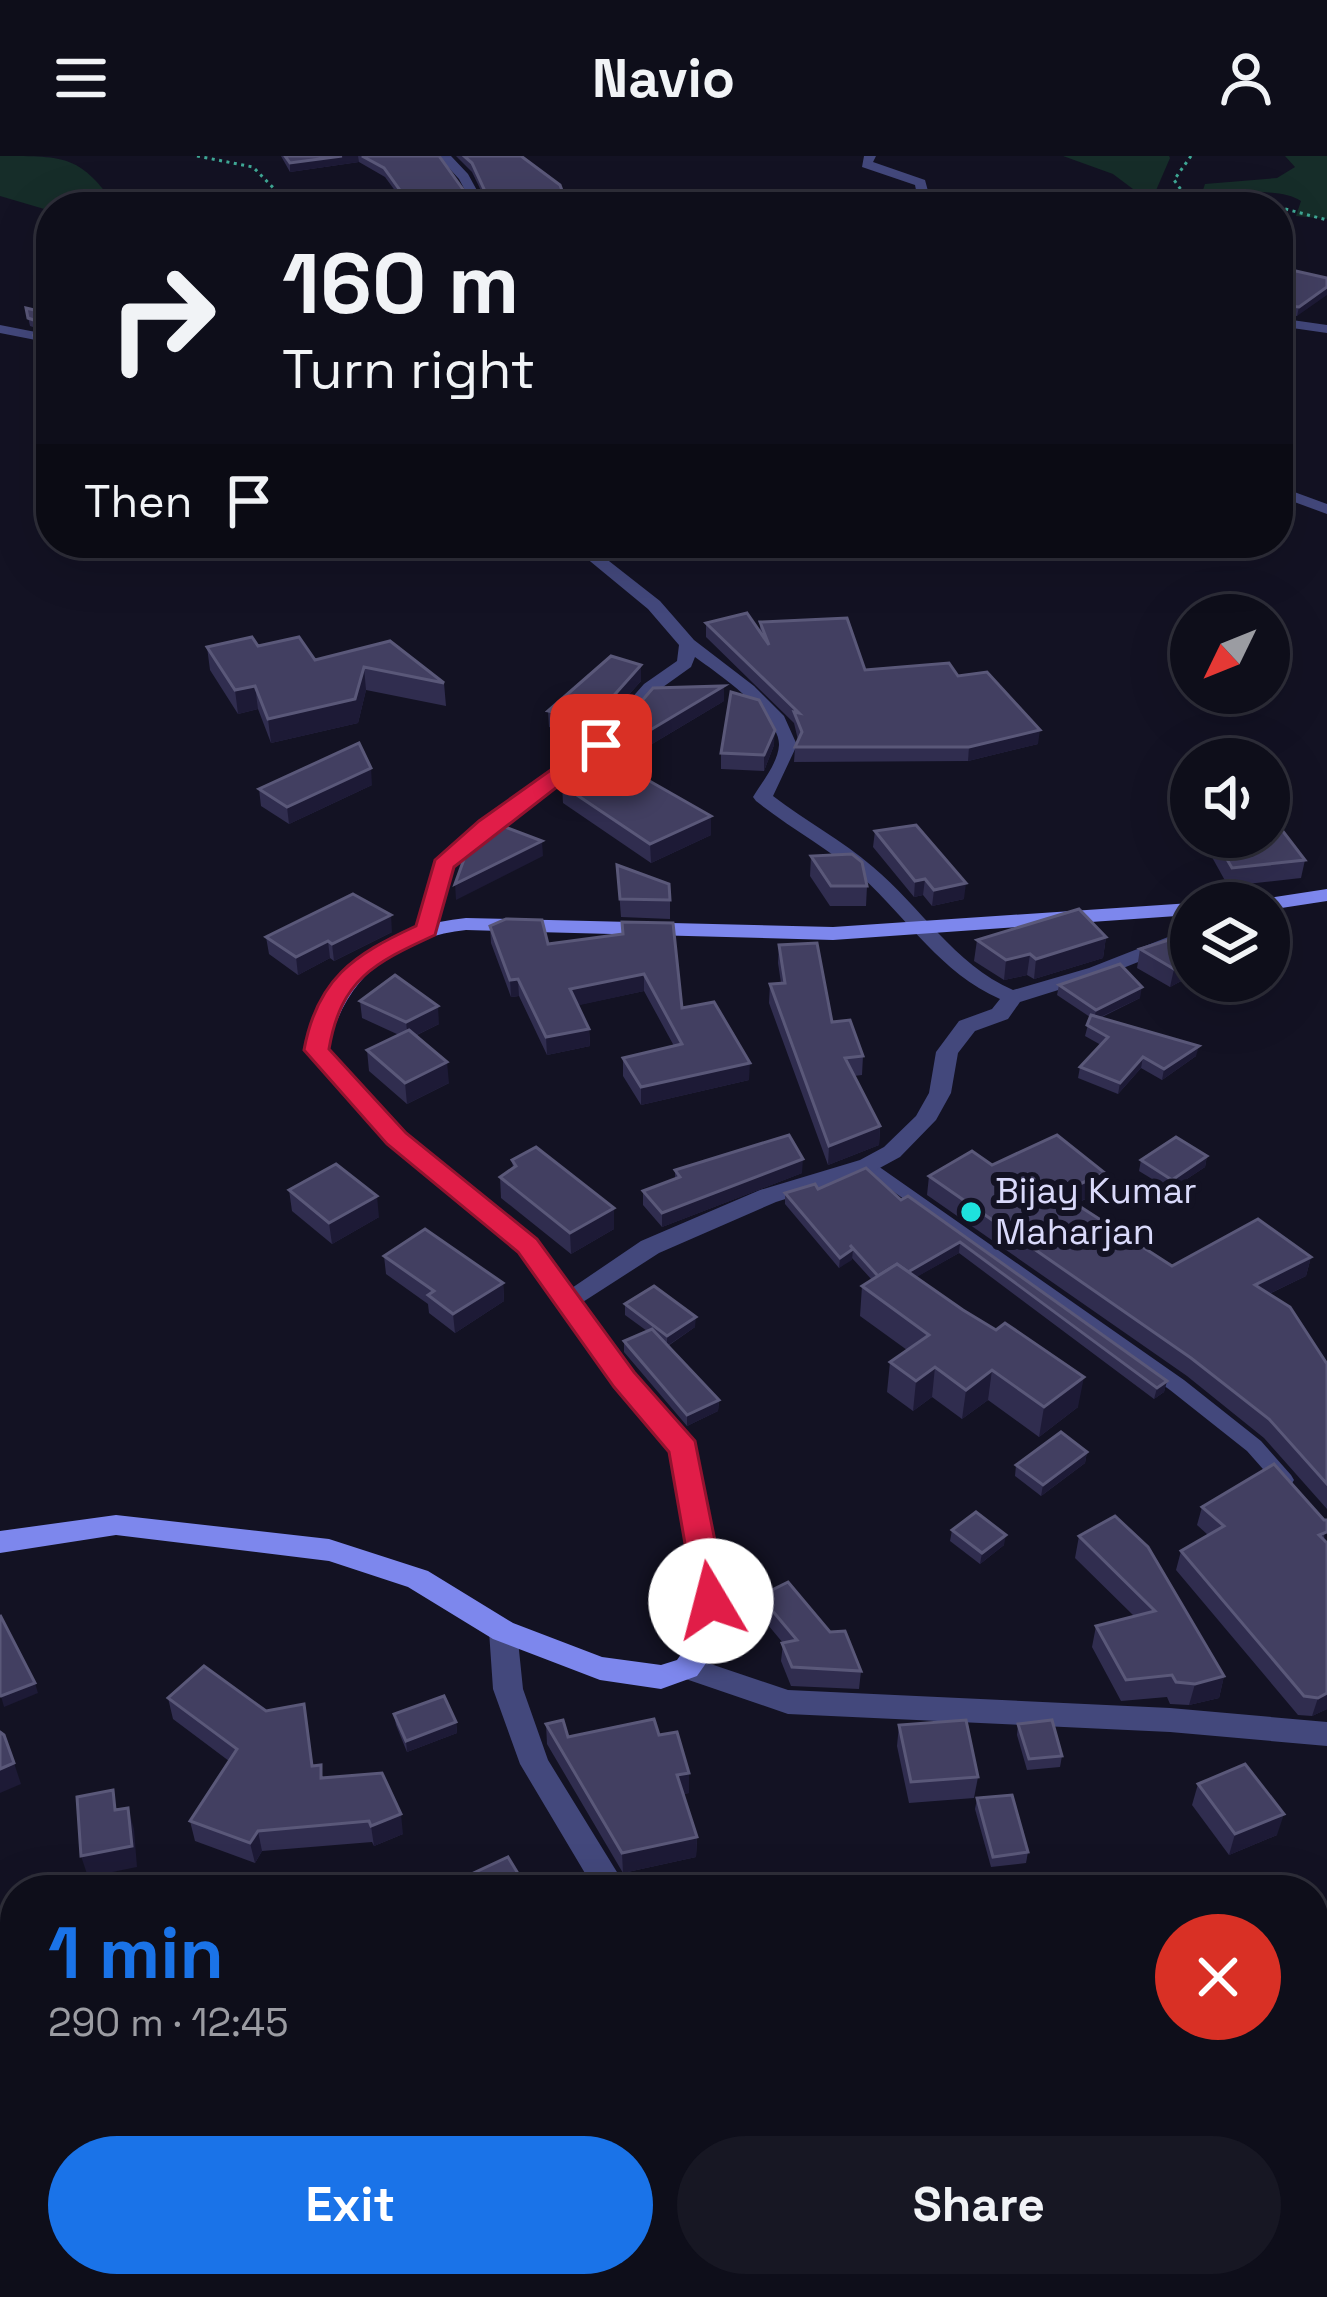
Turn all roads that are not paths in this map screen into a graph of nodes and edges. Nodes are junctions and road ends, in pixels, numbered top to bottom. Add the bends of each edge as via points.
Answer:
1 (444, 156) edge
2 (870, 156) edge
3 (472, 192) edge
4 (921, 192) edge
5 (1293, 324) edge
6 (0, 329) edge
7 (1327, 329) edge
8 (36, 337) edge
9 (1293, 496) edge
10 (1327, 508) edge
11 (595, 558) edge
12 (688, 644) junction
13 (1327, 895) edge
14 (1290, 901) edge
15 (1170, 911) edge
16 (427, 930) junction
17 (931, 931) junction
18 (1170, 942) edge
19 (1012, 997) junction
20 (868, 1165) junction
21 (572, 1300) junction
22 (1298, 1495) edge
23 (0, 1542) edge
24 (503, 1631) junction
25 (687, 1668) junction
26 (1327, 1734) edge
27 (603, 1875) edge

1 - 3 street
2 - 4 street via 866,164 921,183
5 - 7 street
6 - 8 street
9 - 10 street
11 - 12 street
12 - 16 street via 685,664 650,688 601,745 443,865
12 - 17 street via 741,682 786,731 788,745 764,797 862,867
13 - 14 main road
15 - 17 main road
16 - 17 main road via 520,924
16 - 21 main road via 340,985 324,1010 316,1050 396,1138 528,1246
17 - 19 street via 980,986
18 - 19 street
19 - 20 street via 1000,1014 967,1026 947,1052 940,1094 925,1120
20 - 21 street via 650,1246
20 - 22 lane via 1177,1385 1254,1446
21 - 25 main road via 624,1379 684,1448 713,1631
23 - 24 main road via 116,1525 329,1550 418,1579
24 - 25 main road via 600,1668 661,1677
24 - 27 street via 508,1689 536,1764
25 - 26 street via 788,1702

